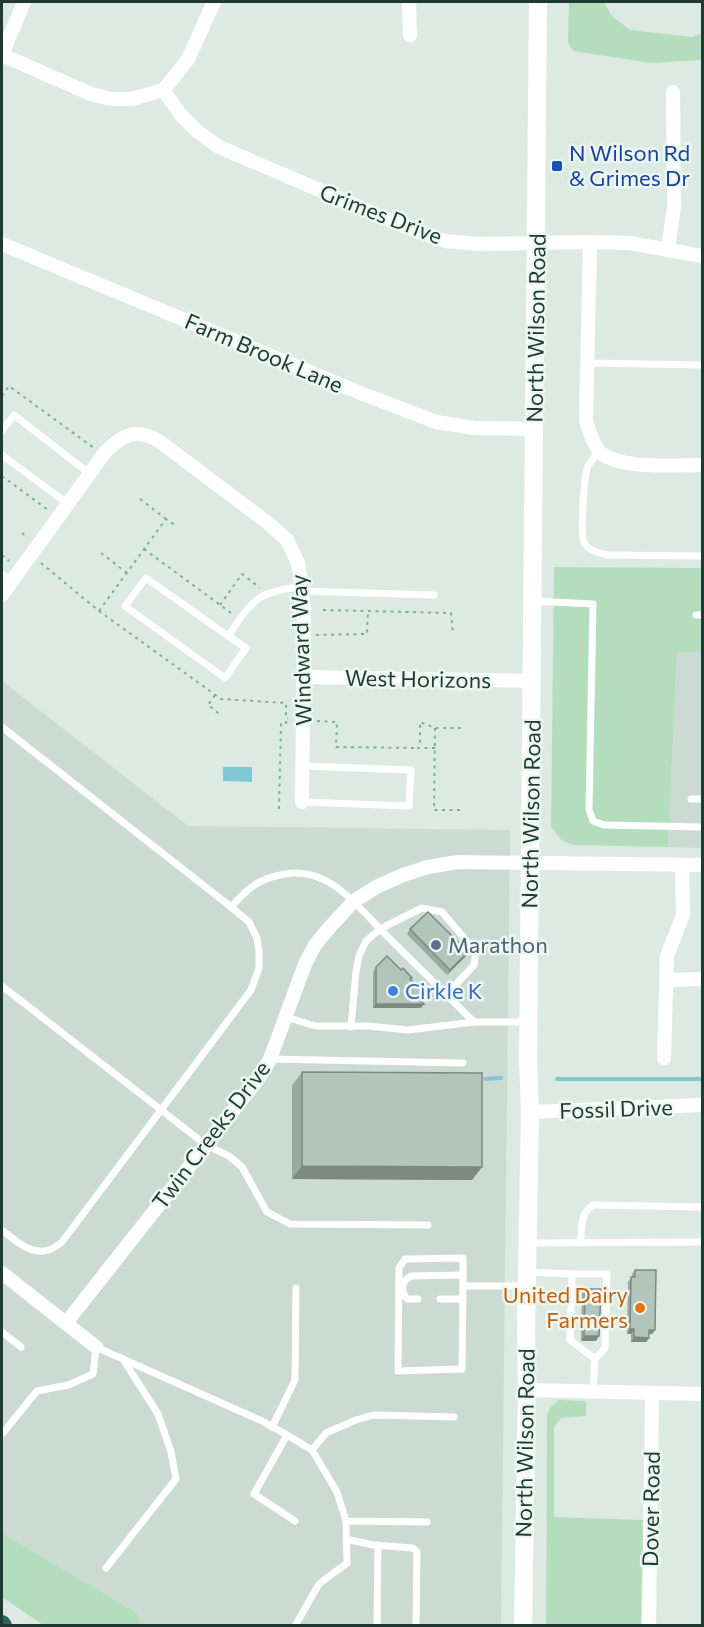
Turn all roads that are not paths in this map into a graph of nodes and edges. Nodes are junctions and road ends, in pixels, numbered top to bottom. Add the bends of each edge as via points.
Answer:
1 (24, 2) edge
2 (213, 2) edge
3 (409, 2) edge
4 (538, 2) edge
5 (410, 36) dead end
6 (2, 55) edge
7 (163, 90) junction
8 (674, 92) dead end
9 (590, 242) junction
10 (537, 243) junction
11 (2, 244) edge
12 (668, 250) junction
13 (702, 256) edge
14 (588, 363) junction
15 (702, 364) edge
16 (535, 429) junction
17 (2, 431) edge
18 (599, 451) junction
19 (2, 455) edge
20 (702, 465) edge
21 (90, 474) junction
22 (68, 504) junction
23 (702, 556) edge
24 (7, 577) edge
25 (301, 589) junction
26 (2, 595) edge
27 (434, 595) dead end
28 (533, 601) junction
29 (228, 636) junction
30 (304, 677) junction
31 (532, 681) junction
32 (2, 727) edge
33 (303, 766) junction
34 (691, 799) dead end
35 (702, 799) edge
36 (302, 802) joint
37 (702, 827) edge
38 (531, 864) junction
39 (682, 865) junction
40 (702, 865) edge
41 (354, 902) junction
42 (231, 906) junction
43 (380, 929) junction
44 (702, 979) edge
45 (666, 980) junction
46 (2, 986) edge
47 (446, 995) junction
48 (286, 1017) junction
49 (474, 1022) junction
50 (529, 1022) junction
51 (351, 1027) junction
52 (664, 1058) dead end
53 (270, 1059) junction
54 (463, 1063) dead end
55 (702, 1105) edge
56 (161, 1109) junction
57 (530, 1112) junction
58 (206, 1145) junction
59 (702, 1207) edge
60 (428, 1225) dead end
61 (2, 1230) edge
62 (702, 1242) edge
63 (528, 1243) junction
64 (581, 1243) junction
65 (2, 1273) edge
66 (572, 1274) junction
67 (463, 1275) junction
68 (527, 1279) junction
69 (463, 1286) junction
70 (296, 1288) dead end
71 (418, 1299) dead end
72 (440, 1299) dead end
73 (463, 1299) junction
74 (66, 1323) junction
75 (2, 1332) edge
76 (21, 1347) dead end
77 (96, 1347) junction
78 (123, 1359) junction
79 (595, 1359) junction
80 (527, 1390) junction
81 (593, 1392) junction
82 (652, 1393) junction
83 (702, 1394) edge
84 (454, 1417) dead end
85 (272, 1427) junction
86 (2, 1434) edge
87 (287, 1435) junction
88 (312, 1450) junction
89 (295, 1521) dead end
90 (345, 1521) junction
91 (427, 1522) dead end
92 (346, 1539) junction
93 (378, 1545) junction
94 (106, 1568) dead end
95 (296, 1626) edge
96 (377, 1626) edge
97 (416, 1626) edge
98 (523, 1626) edge
99 (649, 1626) edge

1 - 6 street
2 - 7 street via 188,59
3 - 5 street
4 - 10 main road, North Wilson Road
6 - 7 street via 111,99 132,99
7 - 10 street, Grimes Drive via 181,115 219,147 408,228 445,241
8 - 12 street via 674,207
9 - 10 street, Grimes Drive
9 - 12 street, Grimes Drive
9 - 14 street
10 - 16 main road, North Wilson Road
11 - 16 street, Farm Brook Lane via 436,422 474,428
12 - 13 street, Grimes Drive
14 - 15 lane
14 - 18 street via 586,421
16 - 28 main road, North Wilson Road
17 - 21 lane via 14,415
18 - 20 street via 628,464
18 - 23 lane via 585,477 582,536 589,548 608,555
19 - 22 lane
21 - 22 street
21 - 25 street, Windward Way via 120,439 138,433 149,435 287,540 298,563
22 - 24 street via 30,555
24 - 26 street
25 - 27 lane
25 - 29 lane via 282,588 261,595
25 - 30 street, Windward Way
28 - 31 main road, North Wilson Road
28 - 37 lane via 593,604 589,809 593,821 604,825
29 - 29 lane via 246,648 225,678 125,606 146,578
30 - 31 street, West Horizons
30 - 33 street, Windward Way
31 - 38 main road, North Wilson Road
32 - 42 lane
33 - 36 street, Windward Way
33 - 36 lane via 411,770 409,806
34 - 35 lane
38 - 39 street, Twin Creeks Drive
38 - 41 street, Twin Creeks Drive via 458,862 428,867 378,886
38 - 50 main road, North Wilson Road
39 - 40 street, Twin Creeks Drive
39 - 45 street via 683,915 668,956
41 - 42 lane via 319,877 288,873 261,880
41 - 43 lane
41 - 48 street, Twin Creeks Drive via 315,945
42 - 56 lane via 249,922 257,938 259,968 251,990
43 - 47 lane
43 - 47 lane via 422,908 442,912 476,952 474,965
43 - 51 lane via 366,940 359,956
44 - 45 street
45 - 52 street
46 - 56 lane
47 - 49 lane
48 - 51 lane via 315,1026
48 - 53 street, Twin Creeks Drive
49 - 50 lane
49 - 51 lane via 408,1030
50 - 57 main road, North Wilson Road
53 - 54 lane
53 - 58 street, Twin Creeks Drive
55 - 57 street, Fossil Drive
56 - 58 lane
56 - 61 lane via 62,1242 48,1250 35,1251
57 - 63 main road, North Wilson Road
58 - 60 lane via 230,1156 242,1167 267,1212 290,1224
58 - 74 street, Twin Creeks Drive
59 - 64 lane via 593,1205 586,1210 581,1223
62 - 64 lane
63 - 64 lane
63 - 68 main road, North Wilson Road
65 - 74 street
66 - 68 lane
66 - 79 lane via 570,1340
66 - 79 lane via 607,1274 604,1347
67 - 69 lane
67 - 71 lane via 411,1276 405,1280 403,1293 407,1299
67 - 73 lane via 463,1258 405,1259 399,1268 398,1371 462,1369
68 - 69 lane
68 - 80 main road, North Wilson Road
69 - 73 lane
70 - 85 lane via 295,1380
72 - 73 lane
74 - 77 street
75 - 76 lane
77 - 78 lane
77 - 86 lane via 93,1374 68,1385 36,1391
78 - 85 lane
78 - 94 lane via 158,1414 176,1479
79 - 81 lane
80 - 81 street
80 - 98 main road, North Wilson Road
81 - 82 street
82 - 83 street
82 - 99 street, Dover Road
84 - 88 lane via 374,1414 326,1433
85 - 87 lane
87 - 88 lane
87 - 89 lane via 254,1494
88 - 90 lane via 337,1492
90 - 91 lane
90 - 92 lane
92 - 93 lane
92 - 95 lane via 347,1563 319,1584
93 - 96 lane
93 - 97 lane via 413,1548 417,1552

